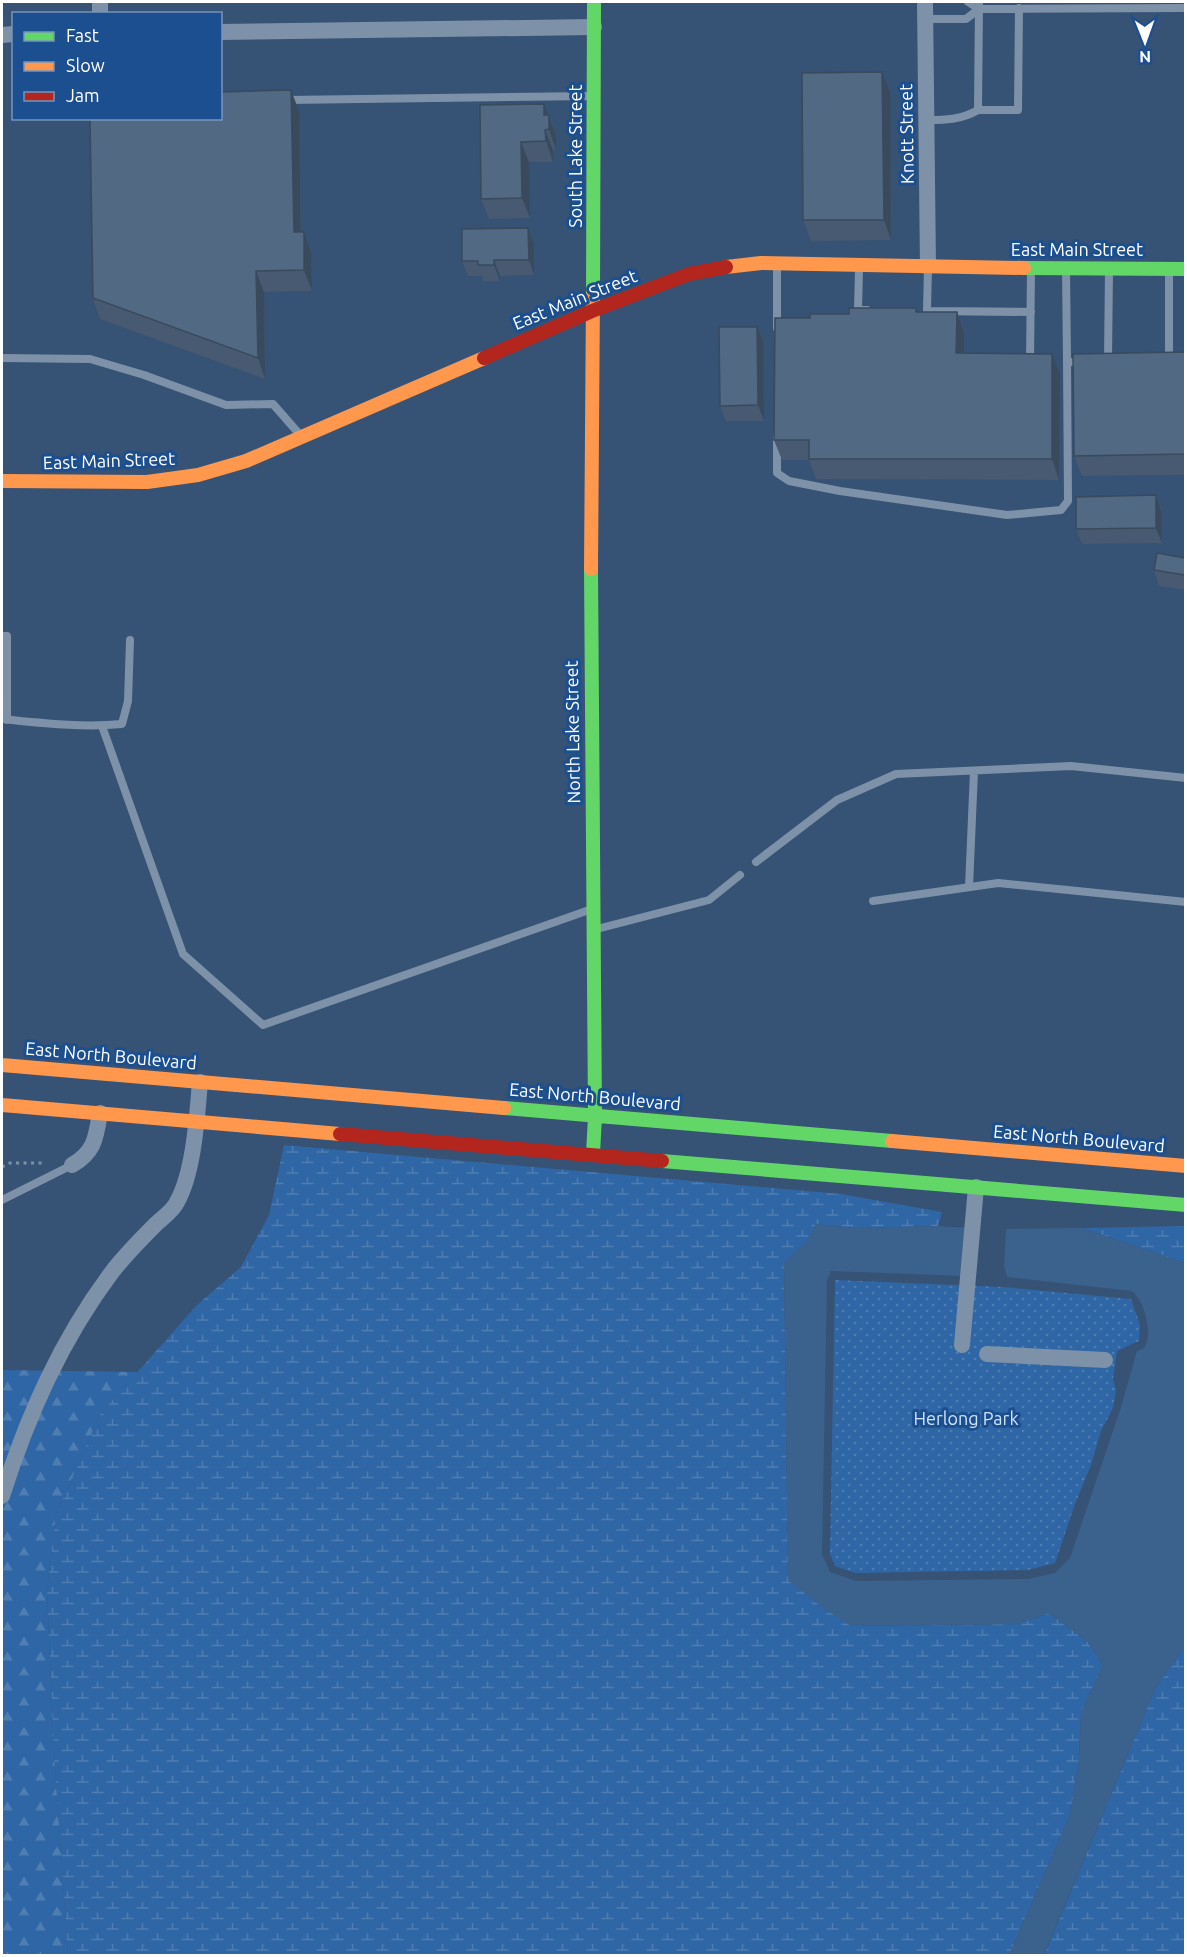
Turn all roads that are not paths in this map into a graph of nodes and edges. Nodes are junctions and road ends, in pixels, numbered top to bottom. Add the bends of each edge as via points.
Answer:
1 (594, 2) edge
2 (925, 2) edge
3 (968, 2) edge
4 (979, 5) edge
5 (1019, 8) junction
6 (1185, 8) edge
7 (925, 19) junction
8 (594, 27) junction
9 (222, 32) edge
10 (594, 96) junction
11 (279, 100) edge
12 (978, 110) junction
13 (926, 120) junction
14 (777, 264) junction
15 (859, 266) junction
16 (928, 267) junction
17 (1031, 268) junction
18 (1066, 268) junction
19 (1109, 268) junction
20 (1169, 269) junction
21 (1185, 269) edge
22 (881, 310) edge
23 (592, 311) junction
24 (916, 311) edge
25 (927, 311) junction
26 (1030, 312) junction
27 (777, 341) edge
28 (2, 358) edge
29 (1098, 361) edge
30 (1108, 361) junction
31 (1118, 361) edge
32 (1159, 361) edge
33 (1067, 362) junction
34 (1077, 362) edge
35 (1030, 363) edge
36 (777, 425) edge
37 (301, 437) junction
38 (2, 481) edge
39 (4, 636) edge
40 (130, 640) dead end
41 (4, 719) edge
42 (102, 726) junction
43 (974, 771) junction
44 (1185, 778) edge
45 (756, 862) dead end
46 (740, 875) dead end
47 (969, 887) junction
48 (873, 901) dead end
49 (1185, 902) edge
50 (593, 909) junction
51 (593, 931) junction
52 (2, 1065) edge
53 (200, 1082) junction
54 (2, 1105) edge
55 (100, 1113) junction
56 (595, 1116) junction
57 (196, 1121) junction
58 (593, 1154) junction
59 (72, 1165) joint
60 (1185, 1166) edge
61 (977, 1182) junction
62 (2, 1200) edge
63 (1185, 1205) edge
64 (962, 1345) dead end
65 (987, 1354) dead end
66 (1106, 1360) dead end
67 (2, 1496) edge

1 - 8 main road, South Lake Street
2 - 7 street, Knott Street
3 - 4 lane
4 - 5 lane
4 - 7 lane via 966,19
4 - 12 lane
5 - 6 lane
5 - 12 lane via 1018,110
7 - 13 street, Knott Street
8 - 9 street
8 - 10 main road, South Lake Street
10 - 11 lane
10 - 23 main road, South Lake Street
12 - 13 lane via 954,120
13 - 16 street, Knott Street
14 - 15 main road, East Main Street
14 - 23 main road, East Main Street via 722,267 689,274
14 - 27 lane
15 - 16 main road, East Main Street
15 - 22 lane via 858,310
16 - 17 main road, East Main Street
16 - 25 lane
17 - 18 main road, East Main Street
17 - 26 lane
18 - 19 main road, East Main Street
18 - 33 lane
19 - 20 main road, East Main Street
19 - 30 lane
20 - 21 main road, East Main Street
20 - 32 lane via 1169,361
23 - 37 main road, East Main Street
23 - 50 main road, North Lake Street
24 - 25 lane
25 - 26 lane
26 - 35 lane
28 - 37 lane via 90,359 226,405 273,404
29 - 30 lane
30 - 31 lane
33 - 34 lane
33 - 36 lane via 1068,501 1061,510 1007,515 789,481 777,473
37 - 38 main road, East Main Street via 246,461 198,475 147,482
39 - 41 lane
40 - 42 lane via 128,701 122,724
41 - 42 lane
42 - 50 lane via 183,954 263,1025
43 - 44 lane via 1071,766
43 - 45 lane via 896,774 837,800
43 - 47 lane
46 - 51 lane via 709,900
47 - 48 lane
47 - 49 lane via 998,884
50 - 51 main road, North Lake Street
51 - 56 main road, North Lake Street
52 - 53 main road, East North Boulevard
53 - 56 main road, East North Boulevard
53 - 57 street
54 - 55 main road
55 - 57 main road
55 - 59 street via 92,1148
56 - 58 main road, North Lake Street
56 - 60 main road, East North Boulevard via 980,1153
57 - 58 main road
57 - 67 street via 186,1180 177,1204 135,1245 76,1325 30,1414
58 - 61 main road
59 - 62 lane
61 - 63 main road
61 - 64 street
65 - 66 street

